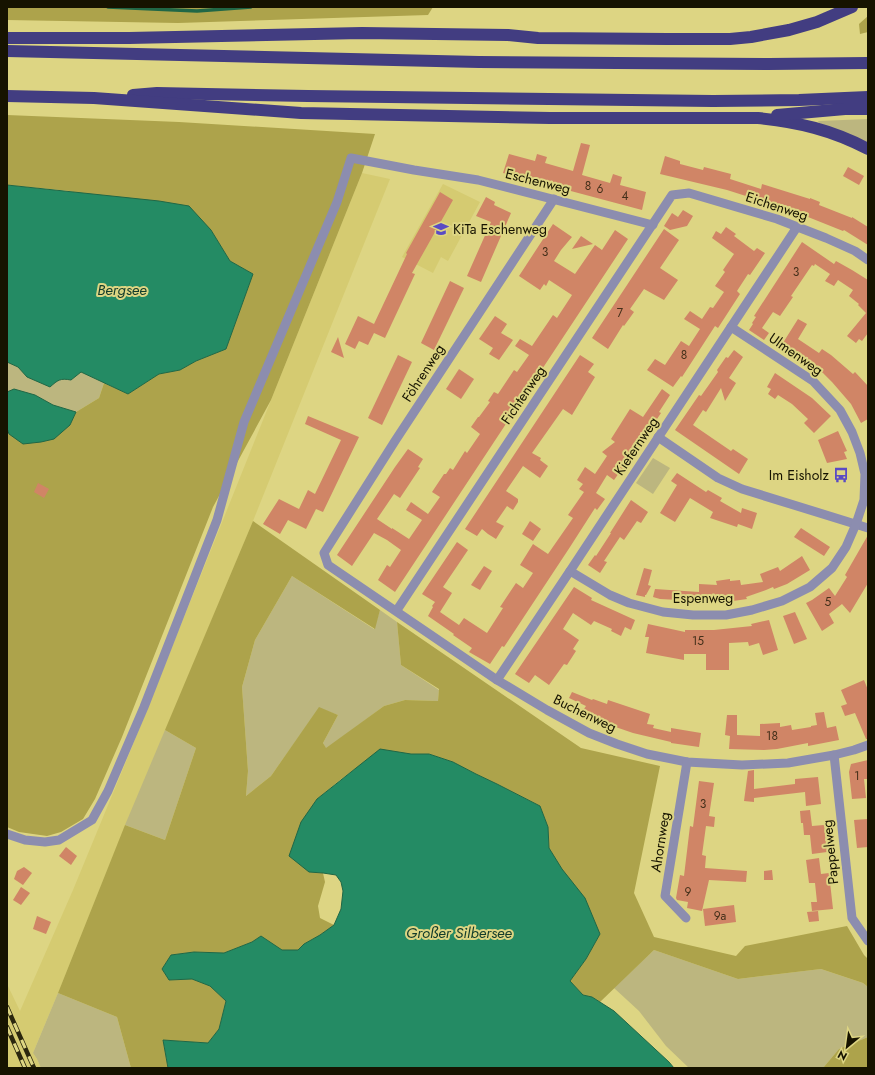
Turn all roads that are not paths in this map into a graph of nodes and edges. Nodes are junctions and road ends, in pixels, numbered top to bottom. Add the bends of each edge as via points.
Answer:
1 (852, 7) edge
2 (7, 38) edge
3 (7, 51) edge
4 (868, 54) edge
5 (833, 63) junction
6 (868, 63) edge
7 (7, 96) edge
8 (868, 97) edge
9 (94, 98) junction
10 (868, 109) edge
11 (758, 118) junction
12 (868, 148) edge
13 (672, 195) joint
14 (554, 199) junction
15 (653, 225) junction
16 (797, 226) junction
17 (868, 260) edge
18 (731, 326) junction
19 (658, 437) junction
20 (856, 524) junction
21 (868, 528) edge
22 (328, 565) joint
23 (570, 571) junction
24 (397, 610) junction
25 (497, 680) junction
26 (868, 746) edge
27 (834, 755) junction
28 (687, 762) junction
29 (7, 834) edge
30 (686, 918) dead end
31 (868, 941) edge

1 - 2 highway via 817,22 789,30 730,39 538,38 508,35 362,33
3 - 5 highway via 584,64
4 - 5 highway
5 - 6 highway
7 - 9 highway
8 - 9 highway via 713,101 158,93
9 - 11 highway via 309,113 550,118
10 - 11 highway
11 - 12 highway via 814,127
13 - 15 street, Fichtenweg
13 - 16 street, Eichenweg via 689,193
14 - 15 street, Eschenweg
14 - 22 street, Föhrenweg via 324,554
14 - 29 street, Eschenweg via 478,180 352,158 337,202 244,422 214,528 108,791 92,820 59,840 25,840
15 - 24 street, Fichtenweg
16 - 17 street, Eichenweg via 855,251
16 - 18 street, Kiefernweg
18 - 19 street, Kiefernweg
18 - 20 street, Ulmenweg via 813,381 840,410 852,432 865,474 864,500
19 - 20 street via 718,478 736,486
19 - 23 street, Kiefernweg
20 - 21 street
20 - 23 street, Espenweg via 846,547 832,568 810,587 752,610 726,615 663,612 629,603 610,595
22 - 24 street, Buchenweg
23 - 25 street, Kiefernweg
24 - 25 street, Buchenweg
25 - 28 street, Buchenweg via 589,733 647,754
26 - 27 street, Buchenweg
27 - 28 street, Buchenweg via 788,763 742,765
27 - 31 street, Pappelweg via 852,918
28 - 30 street, Ahornweg via 665,896

